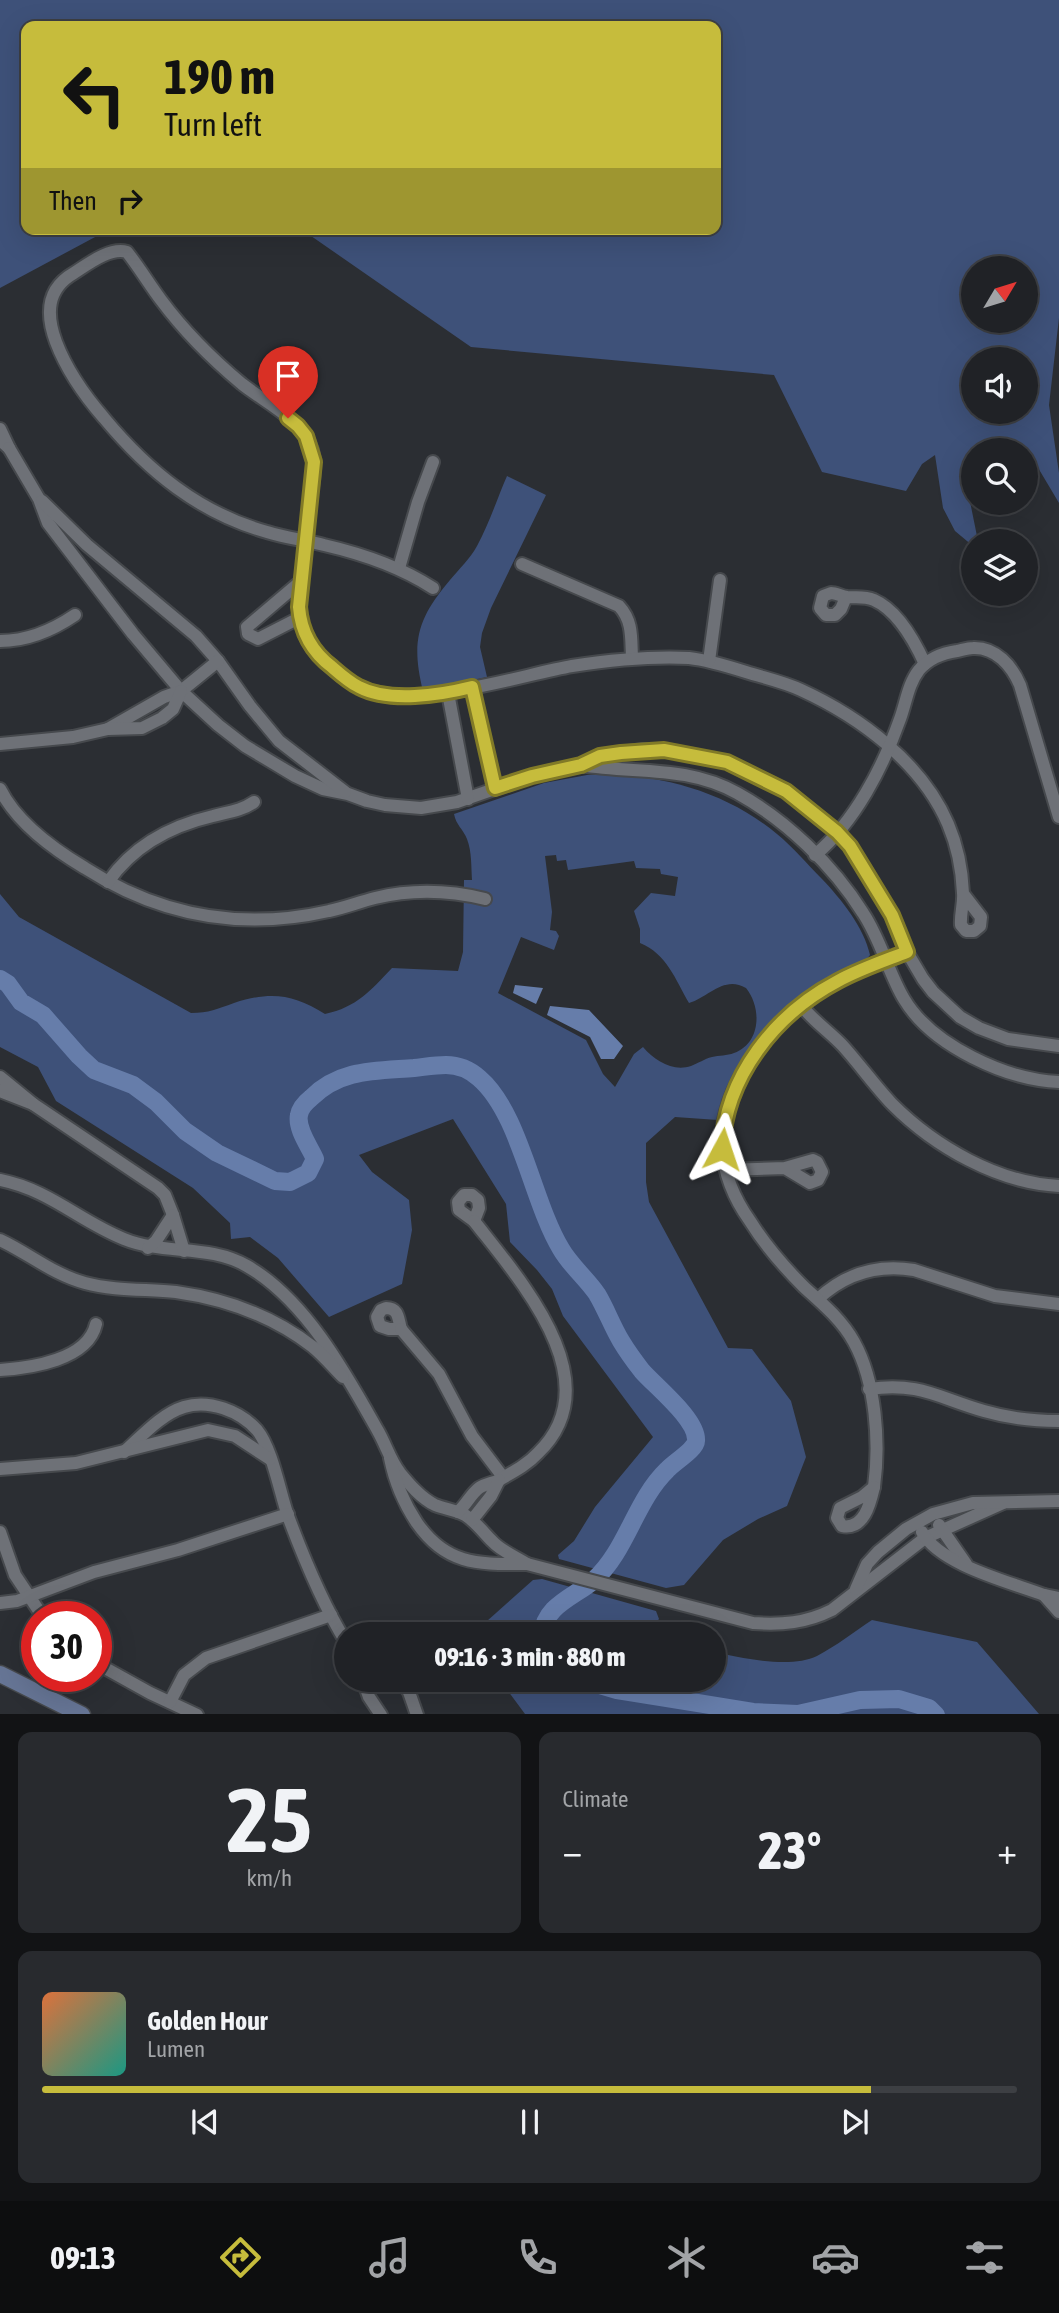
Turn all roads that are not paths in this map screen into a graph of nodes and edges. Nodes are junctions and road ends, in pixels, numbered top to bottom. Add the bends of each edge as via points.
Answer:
1 (0, 429) edge
2 (4, 444) edge
3 (433, 462) dead end
4 (39, 499) junction
5 (306, 541) junction
6 (522, 564) dead end
7 (399, 568) junction
8 (720, 580) dead end
9 (300, 582) junction
10 (433, 588) dead end
11 (845, 597) dead end
12 (75, 615) dead end
13 (299, 618) junction
14 (0, 642) edge
15 (632, 658) junction
16 (218, 660) junction
17 (709, 662) junction
18 (925, 664) junction
19 (472, 687) junction
20 (181, 691) junction
21 (448, 693) junction
22 (0, 744) edge
23 (889, 748) junction
24 (581, 765) junction
25 (495, 788) junction
26 (0, 789) edge
27 (348, 794) junction
28 (468, 799) junction
29 (254, 802) dead end
30 (1059, 817) edge
31 (837, 832) junction
32 (815, 855) junction
33 (108, 882) junction
34 (964, 895) dead end
35 (485, 899) dead end
36 (907, 952) junction
37 (886, 961) junction
38 (800, 1005) junction
39 (1059, 1046) edge
40 (0, 1077) edge
41 (1059, 1082) edge
42 (0, 1091) edge
43 (33, 1104) junction
44 (785, 1168) dead end
45 (727, 1170) junction
46 (0, 1180) edge
47 (1059, 1186) edge
48 (173, 1215) junction
49 (474, 1221) dead end
50 (0, 1240) edge
51 (148, 1248) junction
52 (184, 1251) junction
53 (818, 1299) junction
54 (1059, 1304) edge
55 (96, 1324) dead end
56 (401, 1329) dead end
57 (0, 1370) edge
58 (354, 1387) junction
59 (869, 1390) junction
60 (1059, 1421) edge
61 (124, 1452) junction
62 (390, 1458) junction
63 (270, 1460) junction
64 (0, 1469) edge
65 (501, 1478) junction
66 (874, 1487) dead end
67 (1059, 1501) edge
68 (1003, 1503) junction
69 (435, 1504) junction
70 (458, 1512) junction
71 (288, 1514) junction
72 (933, 1514) junction
73 (416, 1520) junction
74 (472, 1520) junction
75 (917, 1522) junction
76 (941, 1529) junction
77 (0, 1532) edge
78 (925, 1538) junction
79 (493, 1542) junction
80 (478, 1563) junction
81 (527, 1564) junction
82 (967, 1564) junction
83 (856, 1589) junction
84 (1044, 1595) junction
85 (28, 1597) junction
86 (1059, 1598) edge
87 (31, 1601) edge
88 (0, 1603) edge
89 (1059, 1612) edge
90 (331, 1615) junction
91 (335, 1622) edge
92 (112, 1671) edge
93 (0, 1674) edge
94 (368, 1692) edge
95 (408, 1692) edge
96 (170, 1702) junction
97 (375, 1712) edge
98 (82, 1714) edge
99 (197, 1714) edge
100 (417, 1714) edge

1 - 2 street
2 - 4 street
3 - 7 street
4 - 16 street
4 - 20 street via 48,523
5 - 5 street via 314,462 298,426 201,347 127,252 113,252 65,279 54,291 48,314 61,355 81,390 129,449 177,489 220,515
5 - 7 street
5 - 9 street
6 - 15 street via 619,606 631,626
7 - 10 street
8 - 17 street
9 - 13 street
9 - 13 street via 247,627 248,635 258,639
11 - 18 street via 864,597 882,604
12 - 14 street via 37,635
13 - 21 street via 319,658 359,687 387,695
15 - 17 street
15 - 19 street
16 - 20 street
16 - 27 street via 279,741
17 - 23 street via 802,690 850,717
18 - 23 street via 912,681
18 - 30 street via 948,652 972,648 995,654 1014,671
19 - 21 street
19 - 25 street
20 - 22 street via 173,709 153,724
20 - 27 street via 218,725 269,761 323,789
21 - 28 street
23 - 31 street via 863,797
23 - 34 street via 907,763 947,822
24 - 25 street
24 - 31 street via 600,756 643,750 727,762 786,791
24 - 32 street via 704,778 757,805
25 - 28 street
26 - 33 street via 34,830
27 - 28 street via 402,807
29 - 33 street via 155,837 130,855
31 - 32 street
31 - 36 street via 892,915
32 - 37 street via 863,912
33 - 35 street via 156,905 234,920 328,911 420,891
36 - 37 street
36 - 39 street via 933,992 960,1017 1008,1039
37 - 38 street via 839,980
37 - 41 street via 906,1003 942,1037 1003,1071
38 - 45 street via 758,1051 731,1098 722,1149
38 - 47 street via 842,1045 891,1103 933,1137 998,1172
40 - 43 street
42 - 43 street
43 - 48 street via 158,1188
44 - 45 street
45 - 53 street via 732,1190 751,1223 785,1267
46 - 51 street via 45,1195 103,1230
48 - 51 street
48 - 52 street
49 - 65 street via 537,1306 564,1365 566,1383 563,1413 547,1444 526,1464
50 - 58 street via 50,1270 88,1284 200,1296 247,1310 314,1348
51 - 52 street
52 - 58 street via 225,1256 263,1276 305,1318
53 - 54 street via 862,1272 900,1268 995,1296
53 - 59 street via 854,1341
55 - 57 street via 91,1339 70,1353
56 - 65 street via 439,1374
58 - 62 street
59 - 60 street via 917,1389 1002,1416
59 - 66 street via 877,1441
61 - 63 street via 208,1430 235,1436
61 - 63 street via 176,1410 208,1404 248,1423 263,1440
61 - 64 street via 65,1464
62 - 69 street via 420,1495
62 - 73 street via 398,1491
63 - 71 street
65 - 70 street via 481,1486
65 - 74 street
67 - 68 street
68 - 72 street via 973,1503
68 - 76 street
69 - 70 street
69 - 73 street via 418,1510
70 - 74 street
71 - 85 street via 94,1572
71 - 90 street
72 - 75 street
72 - 76 street
73 - 80 street via 441,1550
74 - 79 street
75 - 78 street
75 - 83 street via 867,1564
76 - 78 street
76 - 82 street
77 - 85 street
78 - 82 street via 942,1553
78 - 83 street
79 - 80 street via 493,1555
79 - 81 street
80 - 81 street
81 - 83 street via 741,1621 777,1624 802,1622 832,1610
82 - 84 street
84 - 86 street
84 - 89 street
85 - 87 street
85 - 88 street
90 - 91 street
90 - 96 street via 206,1658 184,1675
92 - 96 street
93 - 98 main road
94 - 97 street
95 - 100 street
96 - 99 street

